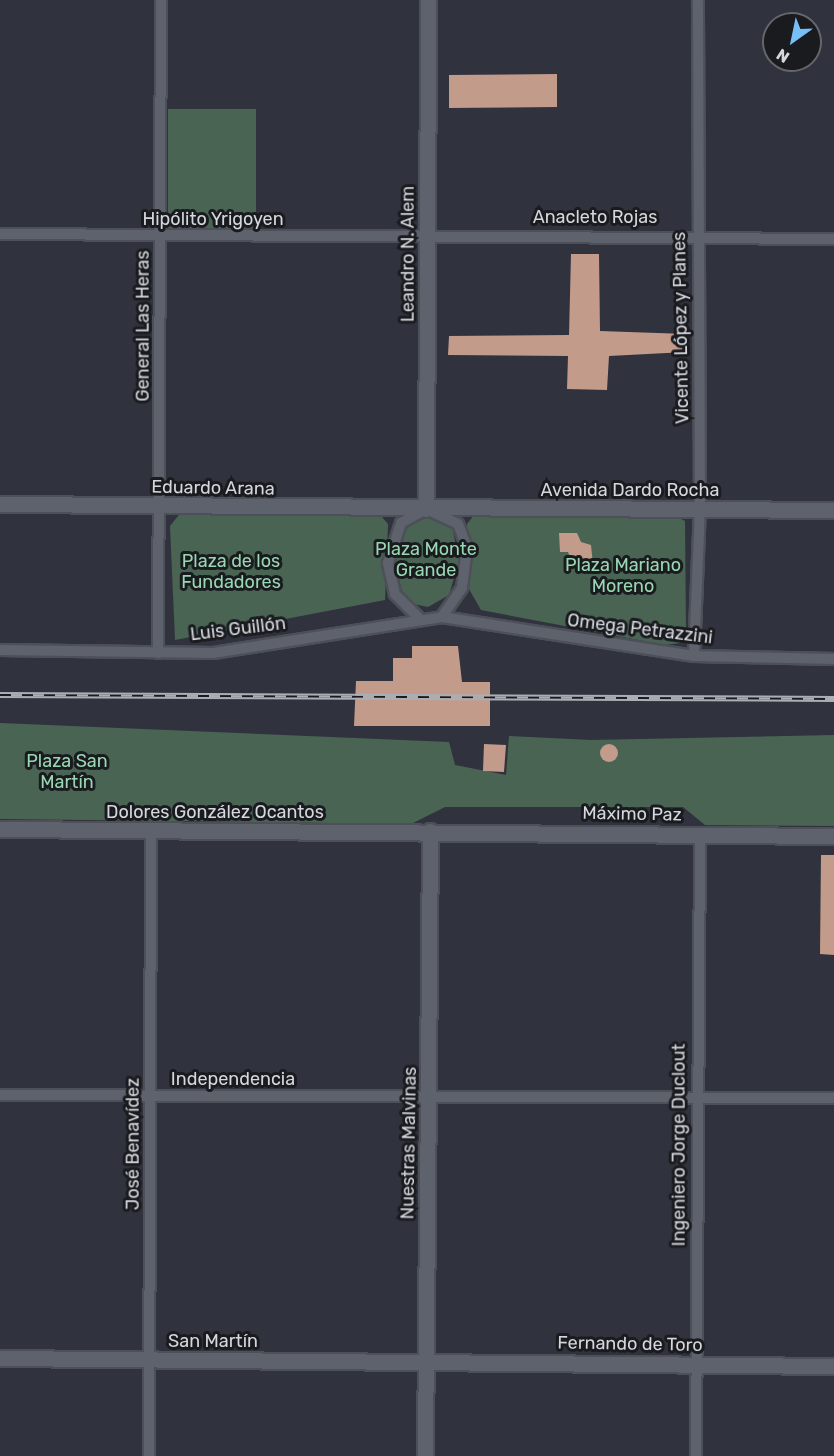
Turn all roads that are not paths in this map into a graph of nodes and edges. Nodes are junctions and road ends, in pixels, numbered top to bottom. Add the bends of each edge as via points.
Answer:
1 (161, 0) edge
2 (428, 0) edge
3 (698, 0) edge
4 (427, 233) junction
5 (0, 234) edge
6 (697, 234) junction
7 (160, 236) junction
8 (834, 238) edge
9 (0, 504) edge
10 (159, 507) junction
11 (426, 509) junction
12 (700, 509) junction
13 (834, 510) edge
14 (418, 617) junction
15 (442, 617) junction
16 (0, 650) edge
17 (158, 653) junction
18 (694, 656) junction
19 (834, 659) edge
20 (0, 829) edge
21 (430, 831) junction
22 (151, 832) junction
23 (700, 835) junction
24 (834, 836) edge
25 (0, 1095) edge
26 (150, 1096) junction
27 (430, 1096) junction
28 (695, 1097) junction
29 (834, 1098) edge
30 (0, 1358) edge
31 (150, 1360) junction
32 (425, 1362) junction
33 (696, 1364) junction
34 (834, 1366) edge
35 (149, 1456) edge
36 (425, 1456) edge
37 (696, 1456) edge

1 - 7 street, General Las Heras
2 - 4 street, Leandro N. Alem
3 - 6 street, Vicente López y Planes
4 - 6 street, Anacleto Rojas
4 - 7 street, Hipólito Yrigoyen
4 - 11 street, Leandro N. Alem
5 - 7 street, Hipólito Yrigoyen
6 - 8 street, Anacleto Rojas
6 - 12 street, Vicente López y Planes
7 - 10 street, General Las Heras
9 - 10 street, Eduardo Arana
10 - 11 street, Eduardo Arana
10 - 17 street, General Las Heras
11 - 12 street, Avenida Dardo Rocha
11 - 14 street via 401,523 388,563 395,594
11 - 15 street via 458,524 467,548 462,588
12 - 13 street, Avenida Dardo Rocha
12 - 18 street, Vicente López y Planes
14 - 15 street, Luis Guillón
14 - 17 street, Luis Guillón via 213,653
15 - 18 street, Omega Petrazzini
16 - 17 street, Luis Guillón
18 - 19 street, Omega Petrazzini
20 - 22 street, Dolores González Ocantos
21 - 22 street, Dolores González Ocantos
21 - 23 street, Máximo Paz
21 - 27 street, Nuestras Malvinas
22 - 26 street, José Benavídez
23 - 24 street, Máximo Paz
23 - 28 street, Ingeniero Jorge Duclout
25 - 26 street, Independencia
26 - 27 street, Independencia
26 - 31 street, José Benavídez
27 - 28 street, Independencia
27 - 32 street, Nuestras Malvinas
28 - 29 street, Independencia
28 - 33 street, Ingeniero Jorge Duclout
30 - 31 street, San Martín
31 - 32 street, San Martín
31 - 35 street, José Benavídez
32 - 33 street, Fernando de Toro
32 - 36 street, Nuestras Malvinas
33 - 34 street, Fernando de Toro
33 - 37 street, Ingeniero Jorge Duclout

